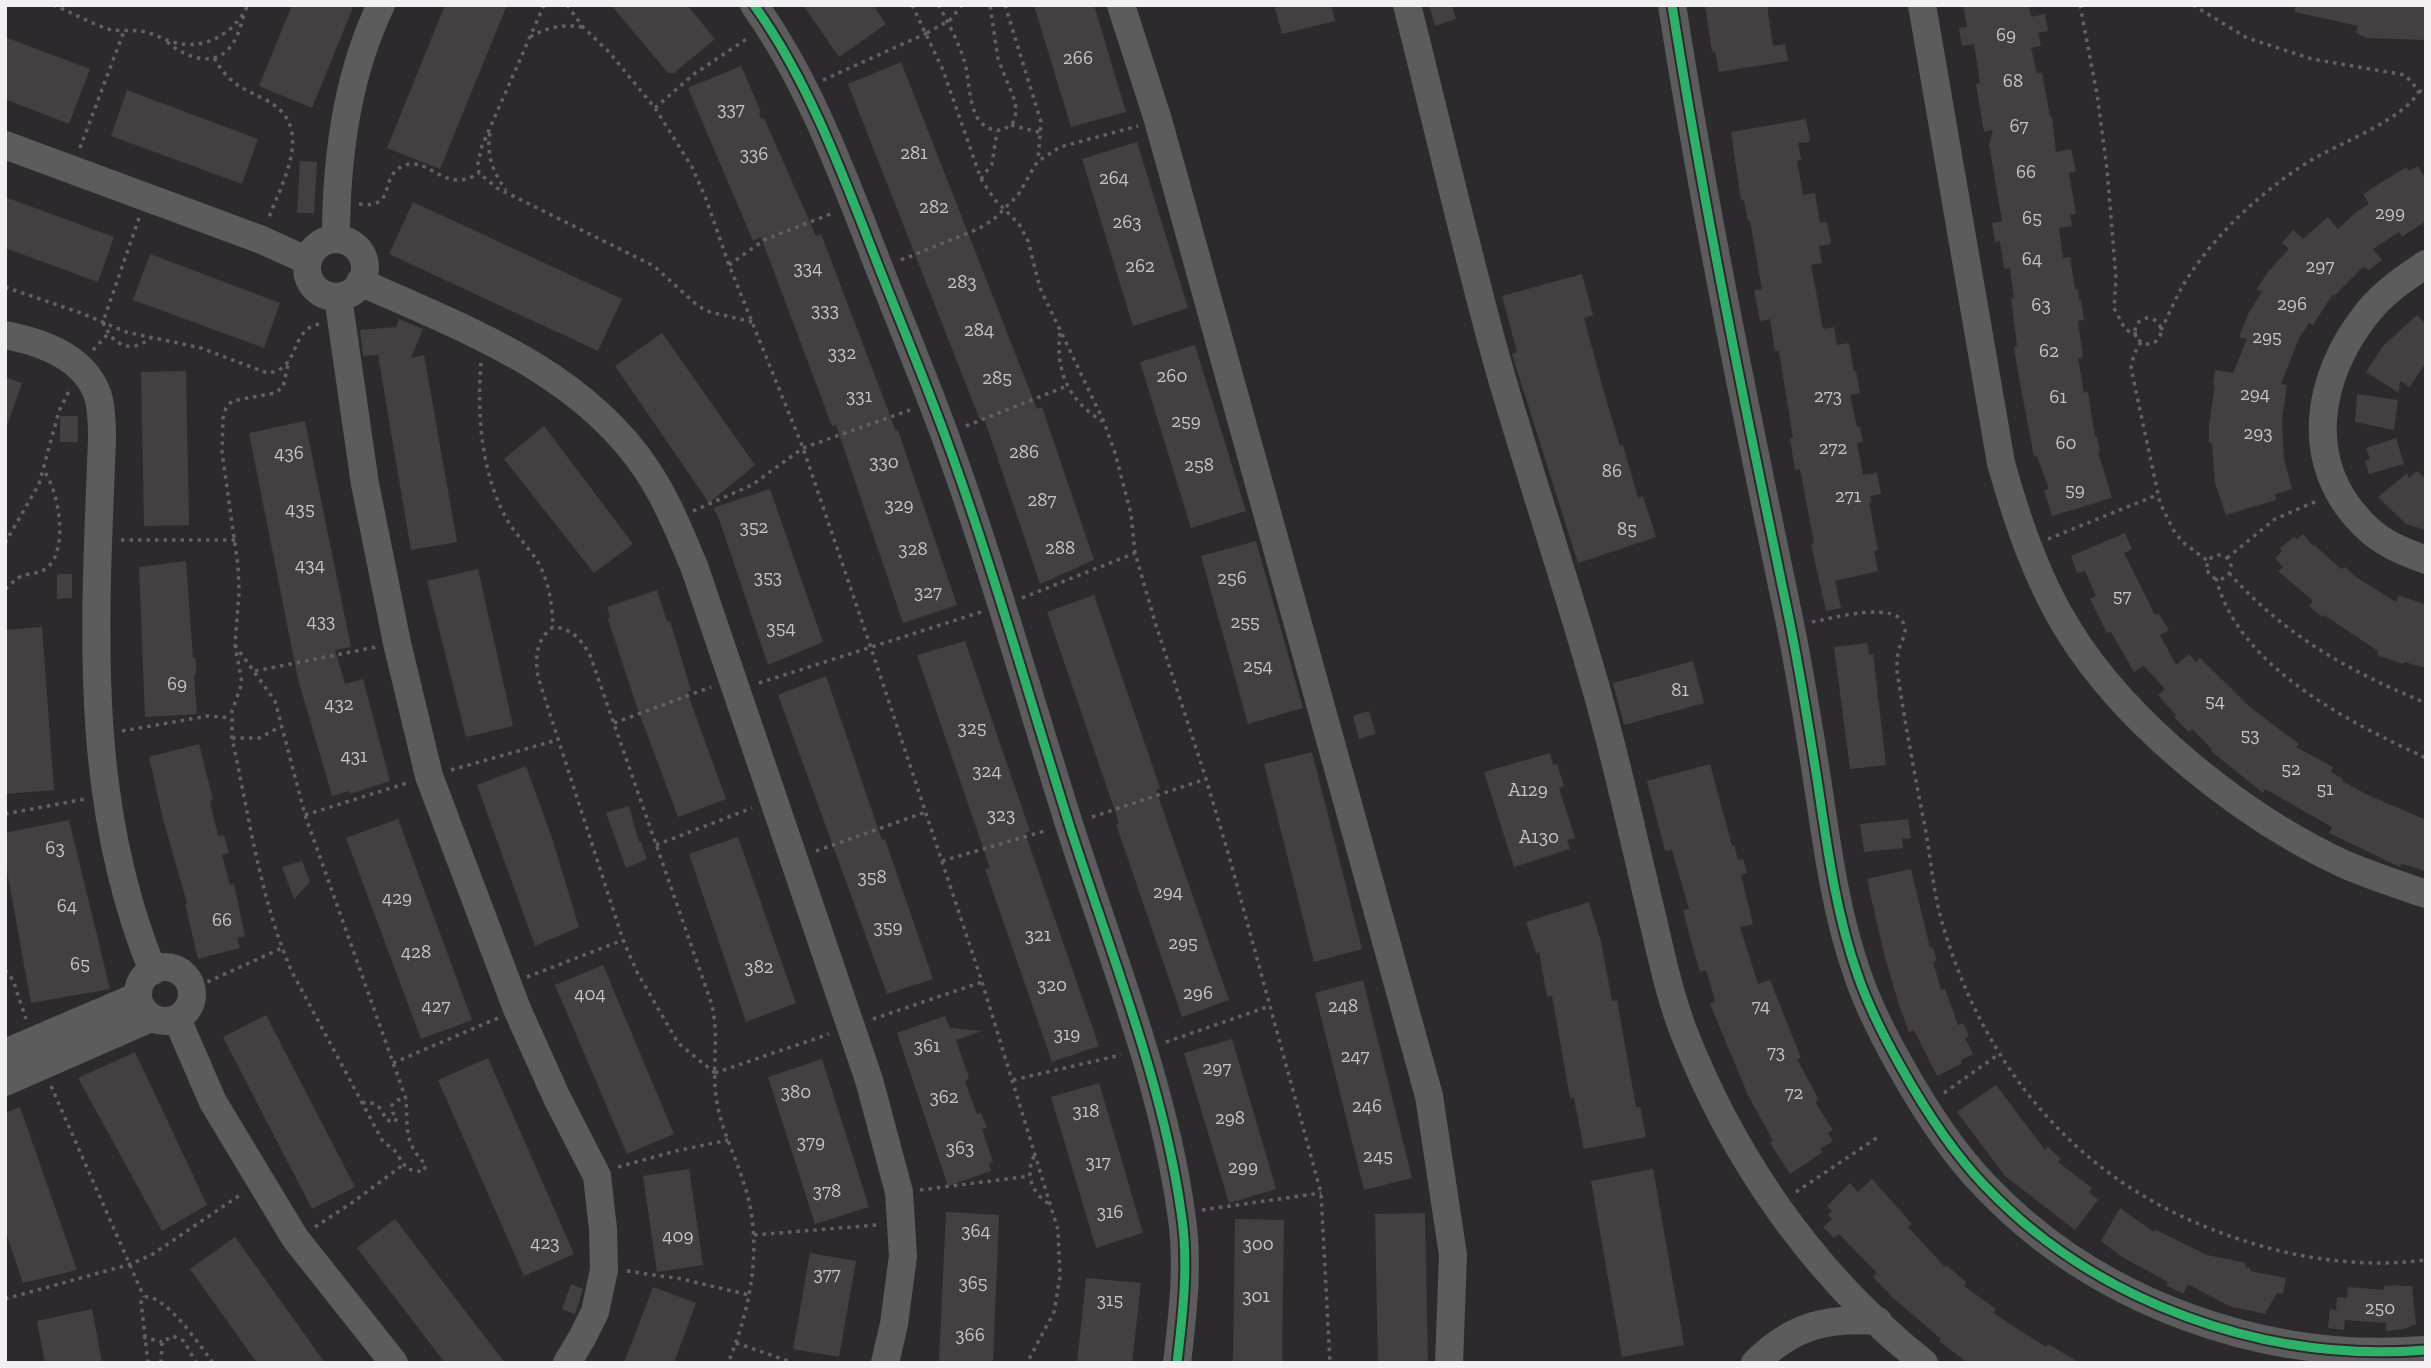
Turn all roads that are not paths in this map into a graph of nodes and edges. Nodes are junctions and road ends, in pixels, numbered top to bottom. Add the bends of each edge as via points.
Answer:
1 (381, 5) edge
2 (1121, 5) edge
3 (1407, 5) edge
4 (1672, 5) edge
5 (1922, 5) edge
6 (761, 15) edge
7 (5, 145) edge
8 (336, 239) junction
9 (308, 261) junction
10 (2426, 264) edge
11 (346, 301) junction
12 (5, 335) edge
13 (2426, 560) edge
14 (2426, 894) edge
15 (153, 971) junction
16 (155, 1011) junction
17 (5, 1053) edge
18 (37, 1053) junction
19 (5, 1082) edge
20 (1878, 1321) junction
21 (2426, 1350) edge
22 (394, 1363) edge
23 (567, 1363) edge
24 (885, 1363) edge
25 (1177, 1363) edge
26 (1450, 1363) edge
27 (1755, 1363) edge
28 (1924, 1363) edge

1 - 8 street via 357,72 342,136
2 - 26 street via 1158,120 1429,1096 1453,1255
3 - 20 street via 1500,372 1598,695 1663,964 1683,1028 1740,1150 1776,1206 1837,1282
4 - 21 street via 1706,209 1790,625 1840,919 1882,1033 1946,1139 1986,1187 2031,1229 2081,1266 2136,1296 2198,1321 2262,1339 2328,1350
5 - 14 street via 2001,463 2047,592 2069,631 2155,733 2262,818 2347,865
6 - 25 street via 802,89 854,205 945,434 1142,1051 1169,1144 1182,1212 1184,1282
7 - 9 street
8 - 9 street via 318,245
8 - 11 street via 354,246 364,273
9 - 11 street via 310,282 317,290
10 - 13 street via 2397,283 2369,311 2346,345 2330,382 2321,421 2325,460 2338,492 2365,527 2398,549
11 - 23 street via 365,484 429,776 512,997 597,1176 604,1270 594,1312
11 - 24 street via 483,337 569,389 614,429 647,470 674,519 869,1080 899,1192 903,1256
12 - 15 street via 45,346 78,365 89,377 102,417 95,637 104,795 128,900
15 - 16 street via 142,981
15 - 16 street via 177,970 192,989 190,1007
16 - 18 street
16 - 22 street via 295,1238
17 - 18 street
18 - 19 street
20 - 27 street via 1821,1323 1794,1333
20 - 28 street

